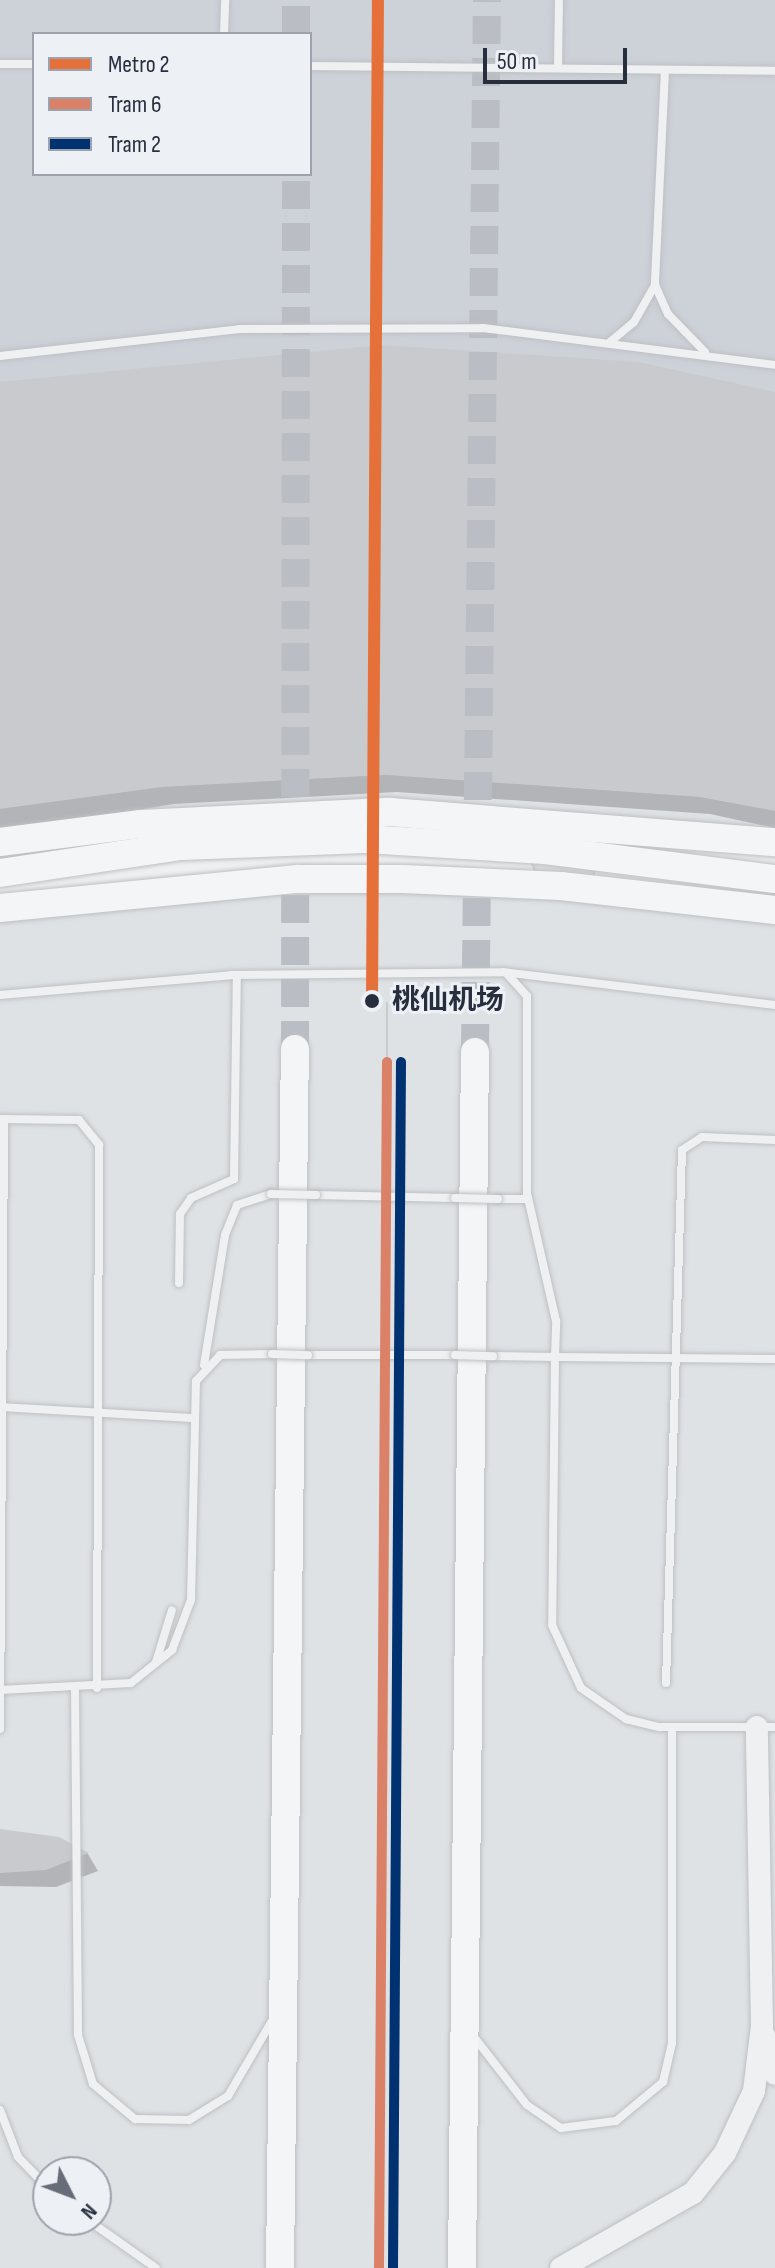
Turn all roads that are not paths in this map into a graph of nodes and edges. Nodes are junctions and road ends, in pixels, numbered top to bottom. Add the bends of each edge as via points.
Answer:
1 (225, 0) edge
2 (559, 0) edge
3 (224, 32) edge
4 (0, 64) edge
5 (32, 64) edge
6 (312, 66) edge
7 (558, 68) junction
8 (665, 70) junction
9 (775, 71) edge
10 (655, 285) junction
11 (610, 342) junction
12 (706, 352) junction
13 (0, 356) edge
14 (775, 365) edge
15 (0, 835) edge
16 (0, 842) edge
17 (775, 842) edge
18 (775, 866) edge
19 (0, 873) edge
20 (775, 879) edge
21 (775, 891) edge
22 (0, 894) edge
23 (0, 908) edge
24 (775, 910) edge
25 (503, 972) junction
26 (237, 975) junction
27 (0, 995) edge
28 (775, 1005) edge
29 (295, 1049) tunnel mouth
30 (475, 1052) tunnel mouth
31 (2, 1119) edge
32 (775, 1140) edge
33 (528, 1199) junction
34 (179, 1283) dead end
35 (555, 1357) junction
36 (674, 1357) junction
37 (775, 1359) edge
38 (204, 1365) junction
39 (0, 1407) edge
40 (96, 1413) junction
41 (192, 1418) junction
42 (172, 1610) dead end
43 (153, 1669) junction
44 (666, 1683) dead end
45 (75, 1688) junction
46 (97, 1688) junction
47 (1, 1690) edge
48 (672, 1727) junction
49 (766, 1727) edge
50 (0, 1729) edge
51 (282, 2004) junction
52 (465, 2025) junction
53 (762, 2026) junction
54 (775, 2074) edge
55 (0, 2110) edge
56 (32, 2171) edge
57 (111, 2236) edge
58 (156, 2268) edge
59 (280, 2268) edge
60 (462, 2268) edge
61 (561, 2268) edge

1 - 3 lane
2 - 7 lane
4 - 5 lane
6 - 7 lane
7 - 8 lane
8 - 9 lane
8 - 10 lane
10 - 11 lane via 634,322
10 - 12 lane via 668,314
11 - 12 lane
11 - 13 lane via 483,328 239,329
12 - 14 lane
15 - 18 street via 109,819 338,809 564,832
16 - 17 highway, bridge via 141,824 390,812
19 - 20 highway, bridge via 181,846 365,839 545,850
21 - 22 street via 353,858 75,877
23 - 24 highway, bridge via 298,879 402,879 561,886
25 - 26 lane
25 - 28 lane
25 - 33 lane via 527,996
26 - 27 lane
26 - 34 lane via 234,1179 191,1198 180,1214
29 - 51 highway
30 - 52 highway
31 - 39 lane
31 - 40 lane via 79,1120 95,1132
32 - 36 lane via 702,1137 682,1150
33 - 35 lane via 556,1321
33 - 38 lane, bridge via 271,1194 237,1205 225,1235
35 - 36 lane
35 - 38 lane, bridge via 220,1355
35 - 48 lane via 557,1640 597,1705
36 - 37 lane
36 - 44 lane
38 - 41 lane
39 - 40 lane
39 - 47 lane
40 - 41 lane
40 - 46 lane
41 - 43 lane via 191,1600 172,1650
42 - 43 lane
43 - 46 lane via 131,1683
45 - 46 lane
45 - 47 lane
45 - 51 lane via 78,2035 93,2084 113,2106 148,2123 202,2115 238,2082
47 - 50 lane
48 - 49 lane
48 - 52 lane via 672,2043 663,2082 616,2121 588,2130 561,2128 527,2105
49 - 53 street
51 - 59 highway
52 - 60 highway
53 - 54 street
53 - 61 street via 754,2091 725,2153 693,2193
55 - 56 lane via 18,2157
57 - 58 lane

